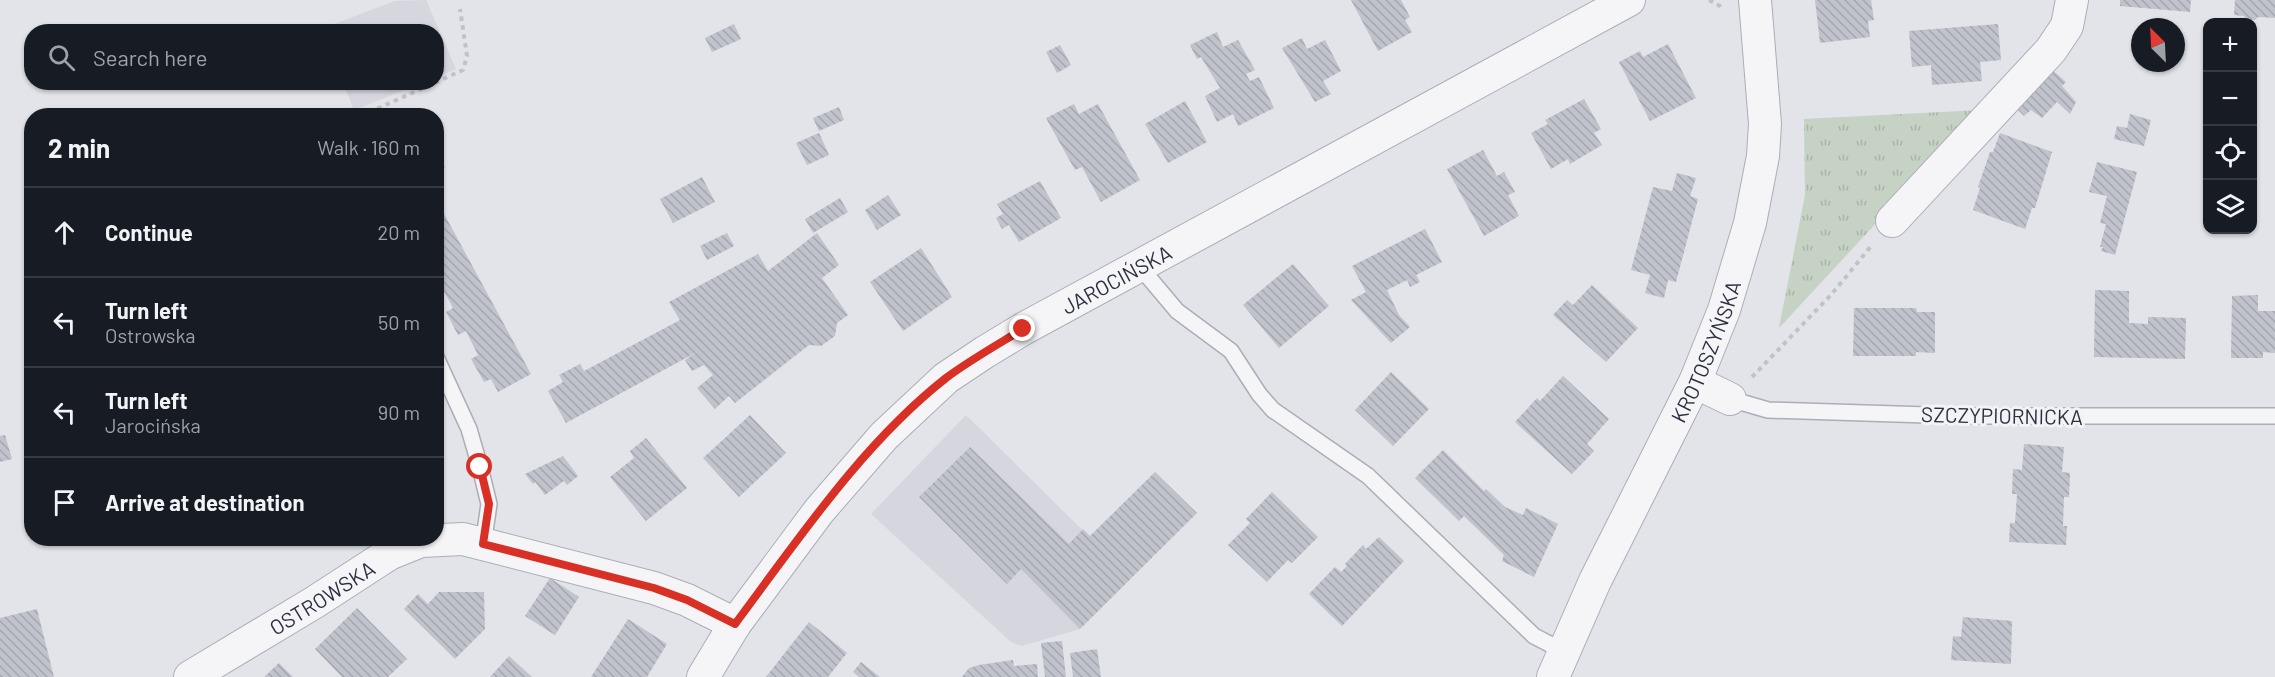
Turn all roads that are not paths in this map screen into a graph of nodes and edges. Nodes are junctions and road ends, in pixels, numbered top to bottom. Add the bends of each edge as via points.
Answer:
1 (1629, 0) edge
2 (1755, 0) edge
3 (2072, 0) edge
4 (1893, 221) road end
5 (1140, 267) junction
6 (444, 374) edge
7 (1695, 382) junction
8 (1730, 399) joint
9 (2275, 416) edge
10 (444, 539) edge
11 (483, 544) junction
12 (406, 546) edge
13 (735, 624) junction
14 (1558, 664) edge
15 (190, 677) edge
16 (703, 677) edge

1 - 5 street, JAROCIŃSKA
2 - 7 street, KROTOSZYŃSKA via 1765,124 1763,156 1750,223 1728,299
3 - 4 street via 2067,26 2051,50
5 - 13 street, JAROCIŃSKA via 1023,329 946,378 857,466
5 - 14 lane via 1177,311 1231,351 1273,410 1368,476 1534,636
6 - 11 lane via 469,429 489,504
7 - 8 street
7 - 14 street, KROTOSZYŃSKA
8 - 9 lane, SZCZYPIORNICKA via 1768,410 1959,416
10 - 11 street, OSTROWSKA
11 - 13 street, OSTROWSKA via 654,588
12 - 15 street, OSTROWSKA
13 - 16 street, JAROCIŃSKA

